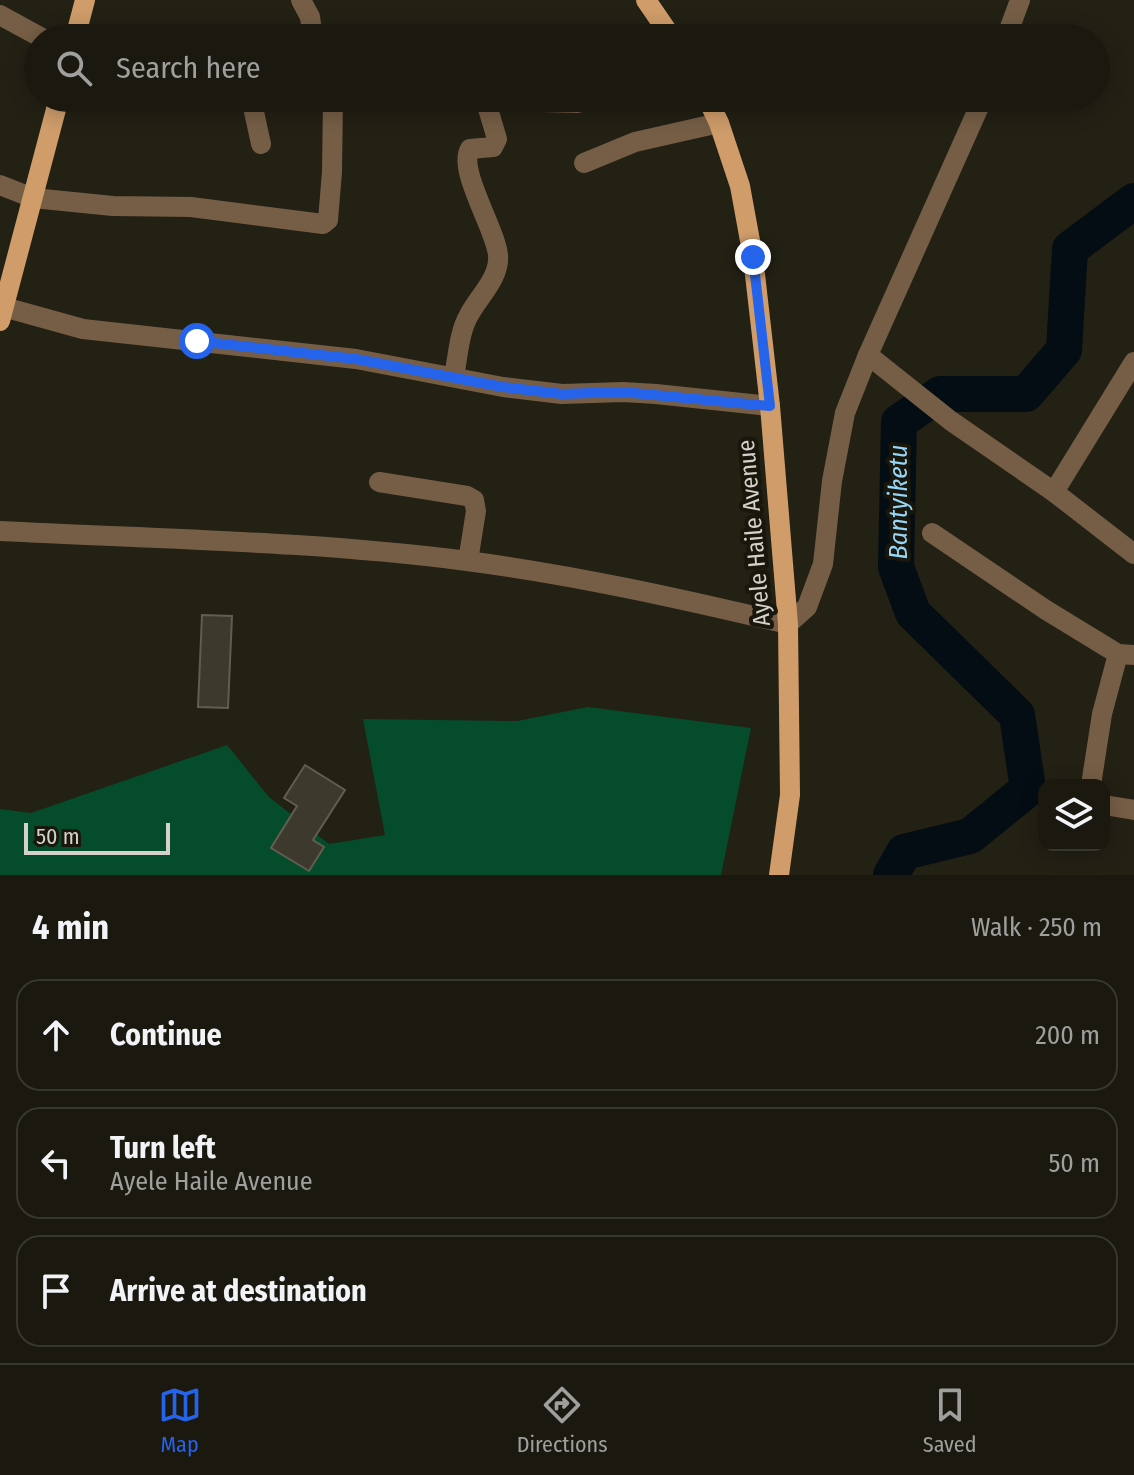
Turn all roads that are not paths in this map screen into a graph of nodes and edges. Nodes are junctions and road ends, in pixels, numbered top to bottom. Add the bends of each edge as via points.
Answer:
1 (85, 0) edge
2 (301, 0) edge
3 (646, 0) edge
4 (1020, 0) edge
5 (0, 15) edge
6 (79, 24) edge
7 (311, 24) edge
8 (662, 24) edge
9 (1011, 24) edge
10 (24, 28) edge
11 (55, 112) edge
12 (254, 112) edge
13 (333, 112) edge
14 (489, 112) edge
15 (714, 112) edge
16 (977, 112) edge
17 (719, 123) junction
18 (261, 144) dead end
19 (584, 163) dead end
20 (0, 185) edge
21 (33, 198) junction
22 (1, 311) edge
23 (868, 355) junction
24 (1134, 362) edge
25 (454, 376) junction
26 (770, 406) junction
27 (379, 482) dead end
28 (1054, 492) junction
29 (0, 531) edge
30 (932, 533) dead end
31 (1134, 554) edge
32 (468, 561) junction
33 (788, 624) junction
34 (1126, 654) edge
35 (1092, 779) edge
36 (1110, 806) edge
37 (1134, 810) edge
38 (779, 875) edge

1 - 6 main road
2 - 7 street
3 - 8 main road
4 - 9 street
5 - 10 street
11 - 21 main road
12 - 18 street
13 - 21 street via 328,220 323,224 191,207
14 - 25 street via 496,144 470,149 467,157 497,247 498,268 467,317
15 - 17 main road, Ayele Haile Avenue
16 - 23 street
17 - 19 street via 635,142
17 - 26 main road, Ayele Haile Avenue via 740,186 751,245
20 - 21 street
21 - 22 main road
22 - 25 street via 83,329 356,359
23 - 28 street
23 - 33 street via 845,413 823,564 807,607
24 - 28 street
25 - 26 street via 562,394 623,392
26 - 33 main road, Ayele Haile Avenue
27 - 32 street via 474,500
28 - 31 street
29 - 32 street via 352,548
30 - 34 street via 1046,610
32 - 33 street via 638,589
33 - 38 main road, Ayele Haile Avenue via 790,795
34 - 35 street via 1102,714
36 - 37 street

